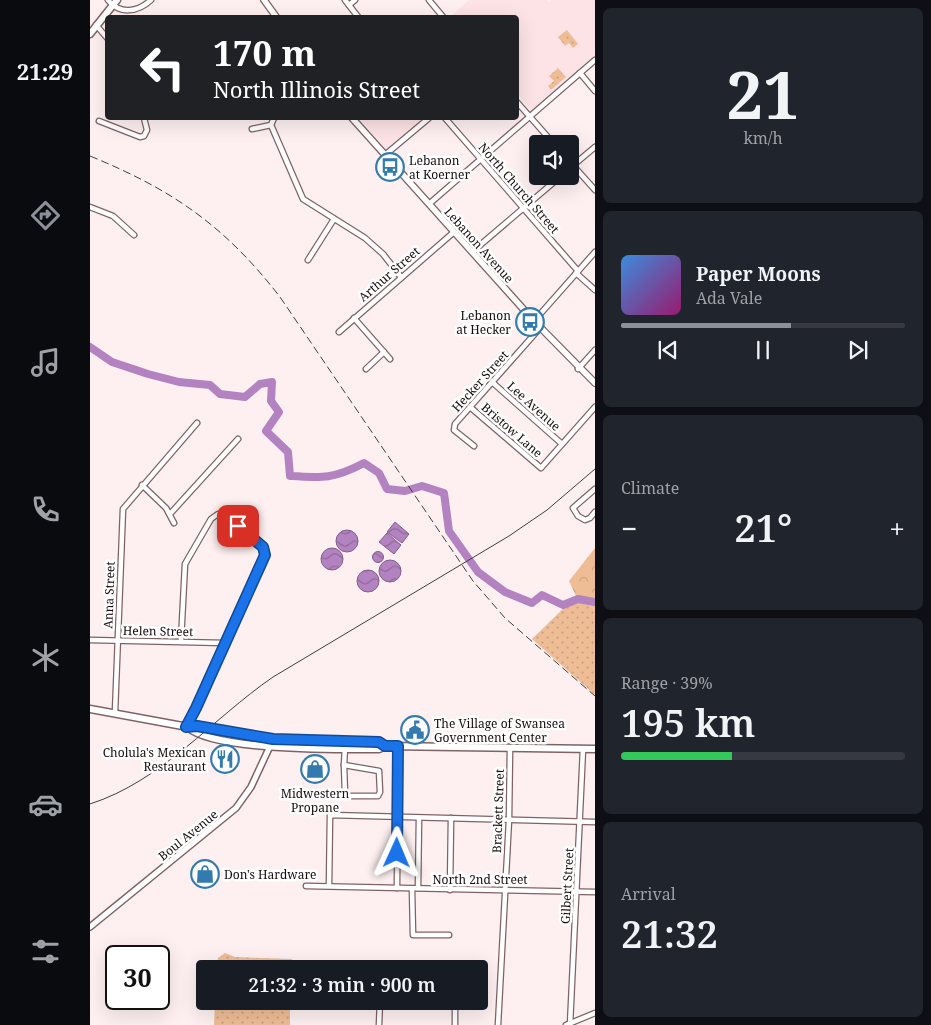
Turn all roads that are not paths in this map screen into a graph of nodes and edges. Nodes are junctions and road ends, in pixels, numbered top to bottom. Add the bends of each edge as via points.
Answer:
1 (150, 0) edge
2 (264, 0) edge
3 (344, 0) edge
4 (355, 0) edge
5 (429, 0) edge
6 (112, 2) edge
7 (349, 5) junction
8 (275, 15) edge
9 (357, 15) edge
10 (442, 15) edge
11 (92, 29) edge
12 (105, 37) edge
13 (595, 60) edge
14 (580, 73) junction
15 (595, 91) edge
16 (519, 104) edge
17 (530, 116) junction
18 (144, 120) edge
19 (273, 120) edge
20 (354, 120) edge
21 (427, 120) edge
22 (447, 120) edge
23 (99, 121) dead end
24 (271, 125) junction
25 (252, 129) dead end
26 (546, 135) edge
27 (595, 147) edge
28 (385, 155) junction
29 (579, 159) edge
30 (480, 160) junction
31 (579, 173) edge
32 (550, 185) edge
33 (595, 190) edge
34 (429, 204) junction
35 (90, 207) edge
36 (523, 208) junction
37 (334, 219) junction
38 (454, 232) junction
39 (134, 235) dead end
40 (472, 252) junction
41 (595, 252) edge
42 (308, 260) dead end
43 (577, 272) junction
44 (401, 277) junction
45 (595, 290) edge
46 (354, 318) junction
47 (534, 321) junction
48 (540, 328) junction
49 (339, 332) dead end
50 (595, 350) edge
51 (384, 352) junction
52 (390, 359) dead end
53 (366, 369) dead end
54 (578, 369) junction
55 (492, 382) junction
56 (595, 383) edge
57 (470, 407) junction
58 (595, 407) edge
59 (197, 423) dead end
60 (238, 439) dead end
61 (562, 444) junction
62 (474, 446) dead end
63 (142, 485) junction
64 (595, 488) edge
65 (595, 512) edge
66 (170, 514) junction
67 (174, 523) dead end
68 (90, 640) edge
69 (117, 640) junction
70 (181, 641) junction
71 (225, 643) junction
72 (90, 708) edge
73 (115, 712) junction
74 (187, 727) junction
75 (273, 739) junction
76 (345, 741) junction
77 (385, 746) junction
78 (398, 746) junction
79 (270, 747) junction
80 (510, 748) junction
81 (345, 749) junction
82 (583, 749) junction
83 (595, 749) edge
84 (344, 765) junction
85 (398, 817) junction
86 (420, 818) junction
87 (451, 818) junction
88 (508, 820) junction
89 (579, 821) junction
90 (595, 822) edge
91 (306, 886) dead end
92 (330, 886) junction
93 (397, 888) junction
94 (415, 889) junction
95 (450, 890) junction
96 (504, 890) junction
97 (576, 890) junction
98 (595, 892) edge
99 (90, 927) edge
100 (449, 936) dead end
101 (380, 1010) edge
102 (454, 1010) edge
103 (595, 1013) edge
104 (569, 1024) edge
105 (379, 1025) edge
106 (455, 1025) edge
107 (498, 1025) edge

1 - 6 street via 132,11
2 - 8 main road
3 - 7 street
4 - 7 street
5 - 10 street
6 - 11 main road
7 - 9 street
11 - 12 street
13 - 14 street
14 - 15 street
14 - 17 street
16 - 17 street
17 - 26 street
17 - 30 street
18 - 23 street via 147,130 140,137
19 - 24 street
20 - 28 main road, Lebanon Avenue
21 - 28 street
22 - 30 street, North Church Street
24 - 25 street
24 - 37 street via 303,199
27 - 29 street
28 - 34 main road, Lebanon Avenue
30 - 34 street
30 - 36 street, North Church Street
31 - 33 street
32 - 36 street
34 - 38 main road, Lebanon Avenue
35 - 39 street via 113,216
36 - 40 street
36 - 43 street, North Church Street
37 - 42 street
37 - 44 street via 365,238
38 - 40 main road, Lebanon Avenue
38 - 44 street, Arthur Street
40 - 47 main road, Lebanon Avenue
41 - 43 street
43 - 45 street, North Church Street
43 - 47 street
44 - 46 street, Arthur Street
46 - 49 street, Arthur Street
46 - 51 street
47 - 48 main road, Lebanon Avenue
48 - 54 main road, Lebanon Avenue
48 - 55 street, Hecker Street
50 - 54 street
51 - 52 street
51 - 53 street
54 - 56 main road, Lebanon Avenue
55 - 57 street, Hecker Street
55 - 61 street, Lee Avenue
57 - 61 street, Bristow Lane via 541,468
57 - 62 street, Hecker Street via 455,424 454,430
58 - 61 street
59 - 63 street, Anna Street
60 - 66 street
63 - 66 street
63 - 69 street, Anna Street via 123,509
64 - 65 street via 573,508 585,520
66 - 67 street
68 - 69 street, Helen Street
69 - 70 street, Helen Street
69 - 73 street, Anna Street
70 - 71 street, Helen Street
70 - 71 street via 185,564 211,519 218,514 263,547 265,555
71 - 74 street
72 - 73 main road
73 - 74 main road
74 - 75 main road
74 - 79 main road via 195,733
75 - 76 main road
75 - 79 street, Boul Avenue
76 - 77 main road via 379,742
76 - 81 street
77 - 78 main road
77 - 81 main road via 379,749
78 - 80 main road
78 - 85 street
79 - 81 main road
79 - 99 street, Boul Avenue via 251,787 236,808
80 - 82 main road
80 - 88 street, Brackett Street
81 - 84 street
82 - 83 main road
82 - 89 street, Gilbert Street
84 - 84 street via 345,794 378,796 379,771
85 - 86 street
85 - 92 street via 330,815
85 - 93 street
86 - 87 street
86 - 94 street
87 - 88 street
87 - 95 street
88 - 89 street
88 - 96 street, Brackett Street
89 - 90 street
89 - 97 street, Gilbert Street
91 - 92 street, North 2nd Street
92 - 93 street, North 2nd Street
93 - 94 street, North 2nd Street
94 - 95 street, North 2nd Street
94 - 100 street via 413,935
95 - 96 street, North 2nd Street
96 - 97 street, North 2nd Street
96 - 107 street, Brackett Street
97 - 98 street, North 2nd Street
97 - 104 street, Gilbert Street
101 - 105 street
102 - 106 street
103 - 104 street

